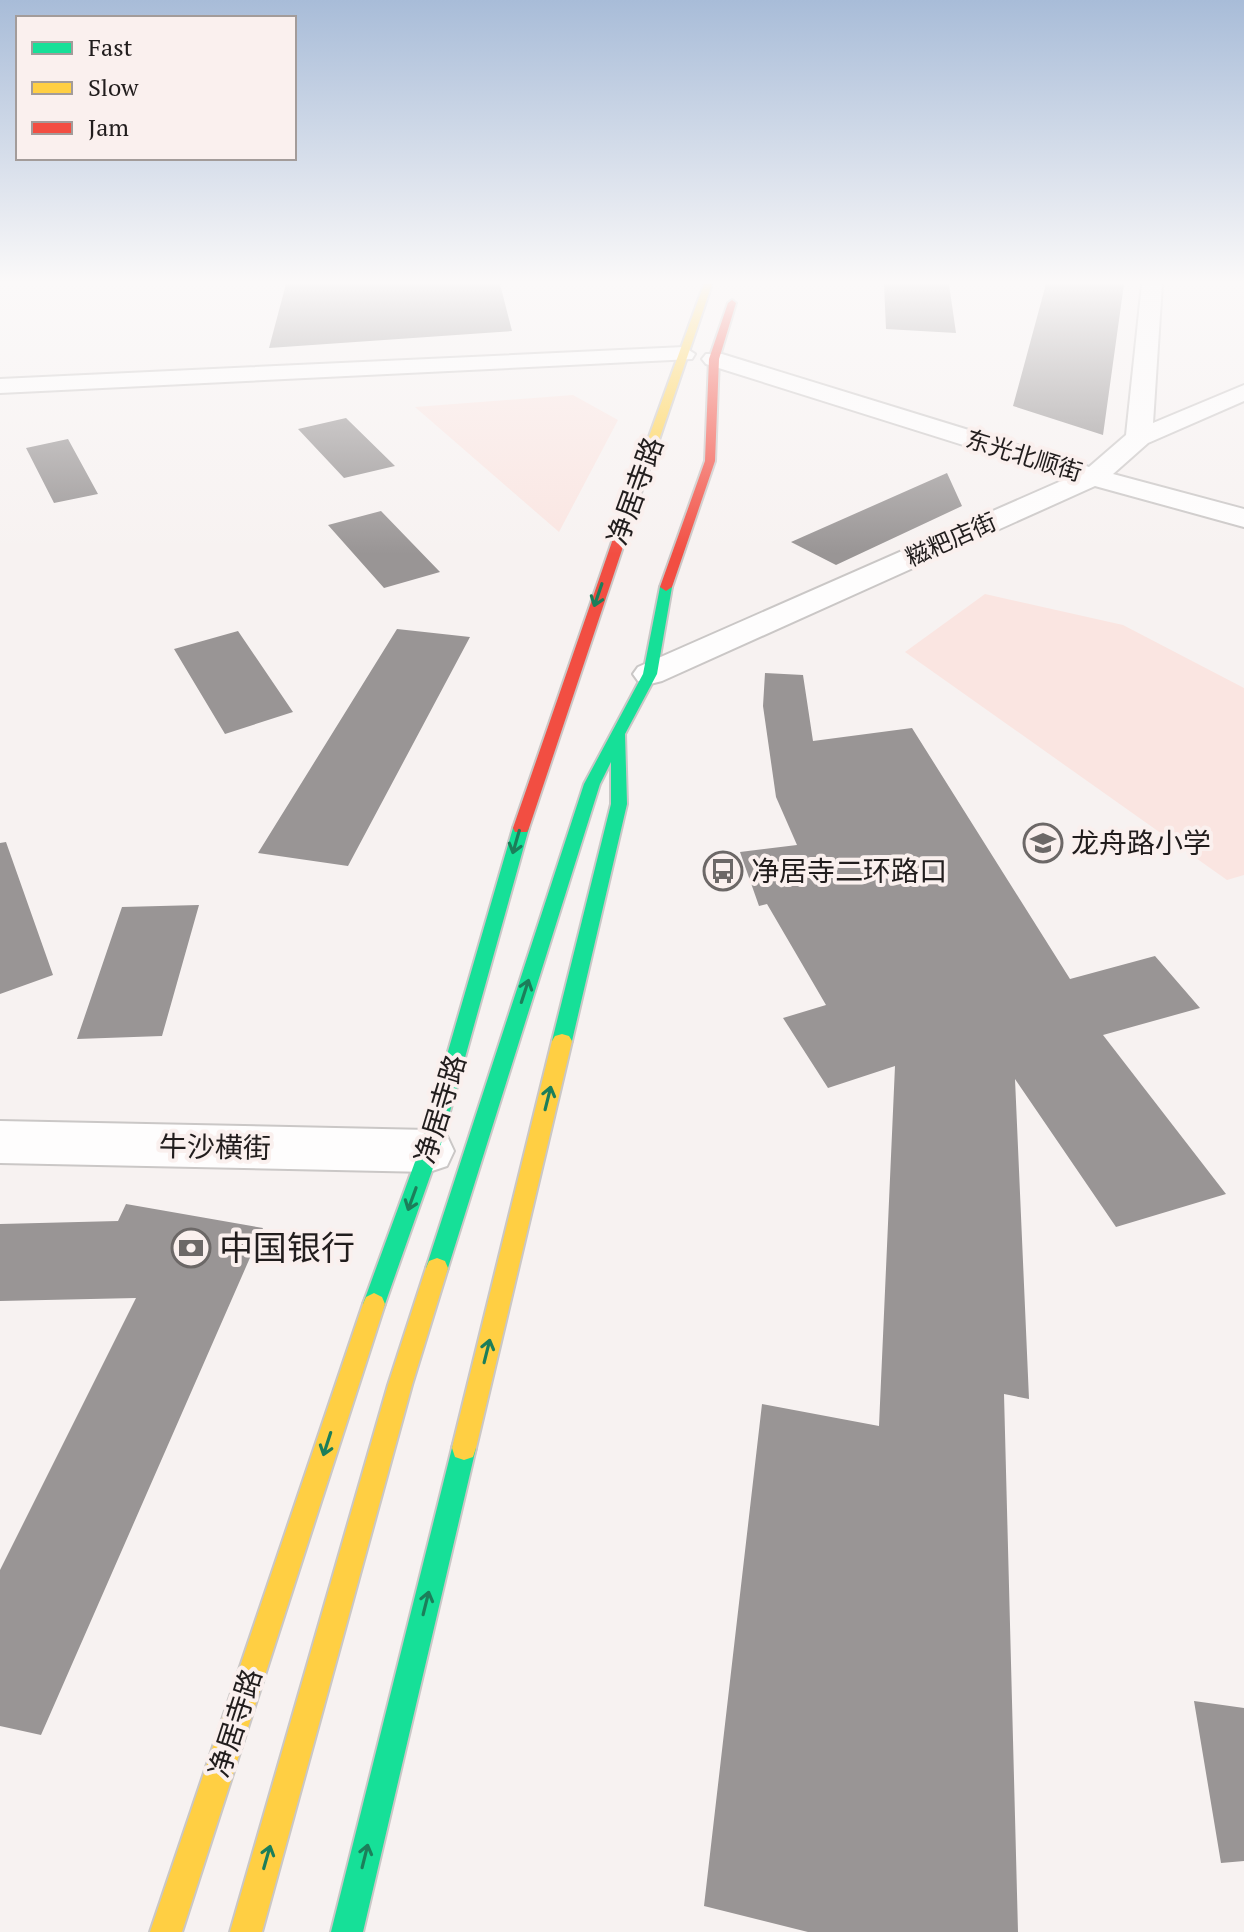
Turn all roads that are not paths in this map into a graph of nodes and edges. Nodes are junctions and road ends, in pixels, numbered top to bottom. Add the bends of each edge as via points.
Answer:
1 (253, 374) edge
2 (677, 374) edge
3 (713, 374) edge
4 (763, 374) edge
5 (1144, 374) edge
6 (0, 386) edge
7 (1244, 392) edge
8 (1139, 438) junction
9 (1093, 477) junction
10 (1244, 518) edge
11 (650, 674) junction
12 (618, 734) junction
13 (0, 1142) edge
14 (429, 1151) junction
15 (166, 1932) edge
16 (246, 1932) edge
17 (347, 1932) edge

1 - 6 street
2 -> 14 main road, 净居寺路 via 530,794
3 - 11 main road, 净居寺路 via 710,461 660,604
4 - 9 street, 东光北顺街
5 - 8 street
7 - 8 street, 糍粑店街
8 - 9 street, 糍粑店街
9 - 10 street, 东光北顺街
9 - 11 street, 糍粑店街
11 - 12 main road, 净居寺路
16 -> 12 main road via 400,1385 592,784
17 -> 12 main road, 净居寺路 via 619,804
13 - 14 street, 牛沙横街
14 -> 15 main road, 净居寺路 via 366,1325

